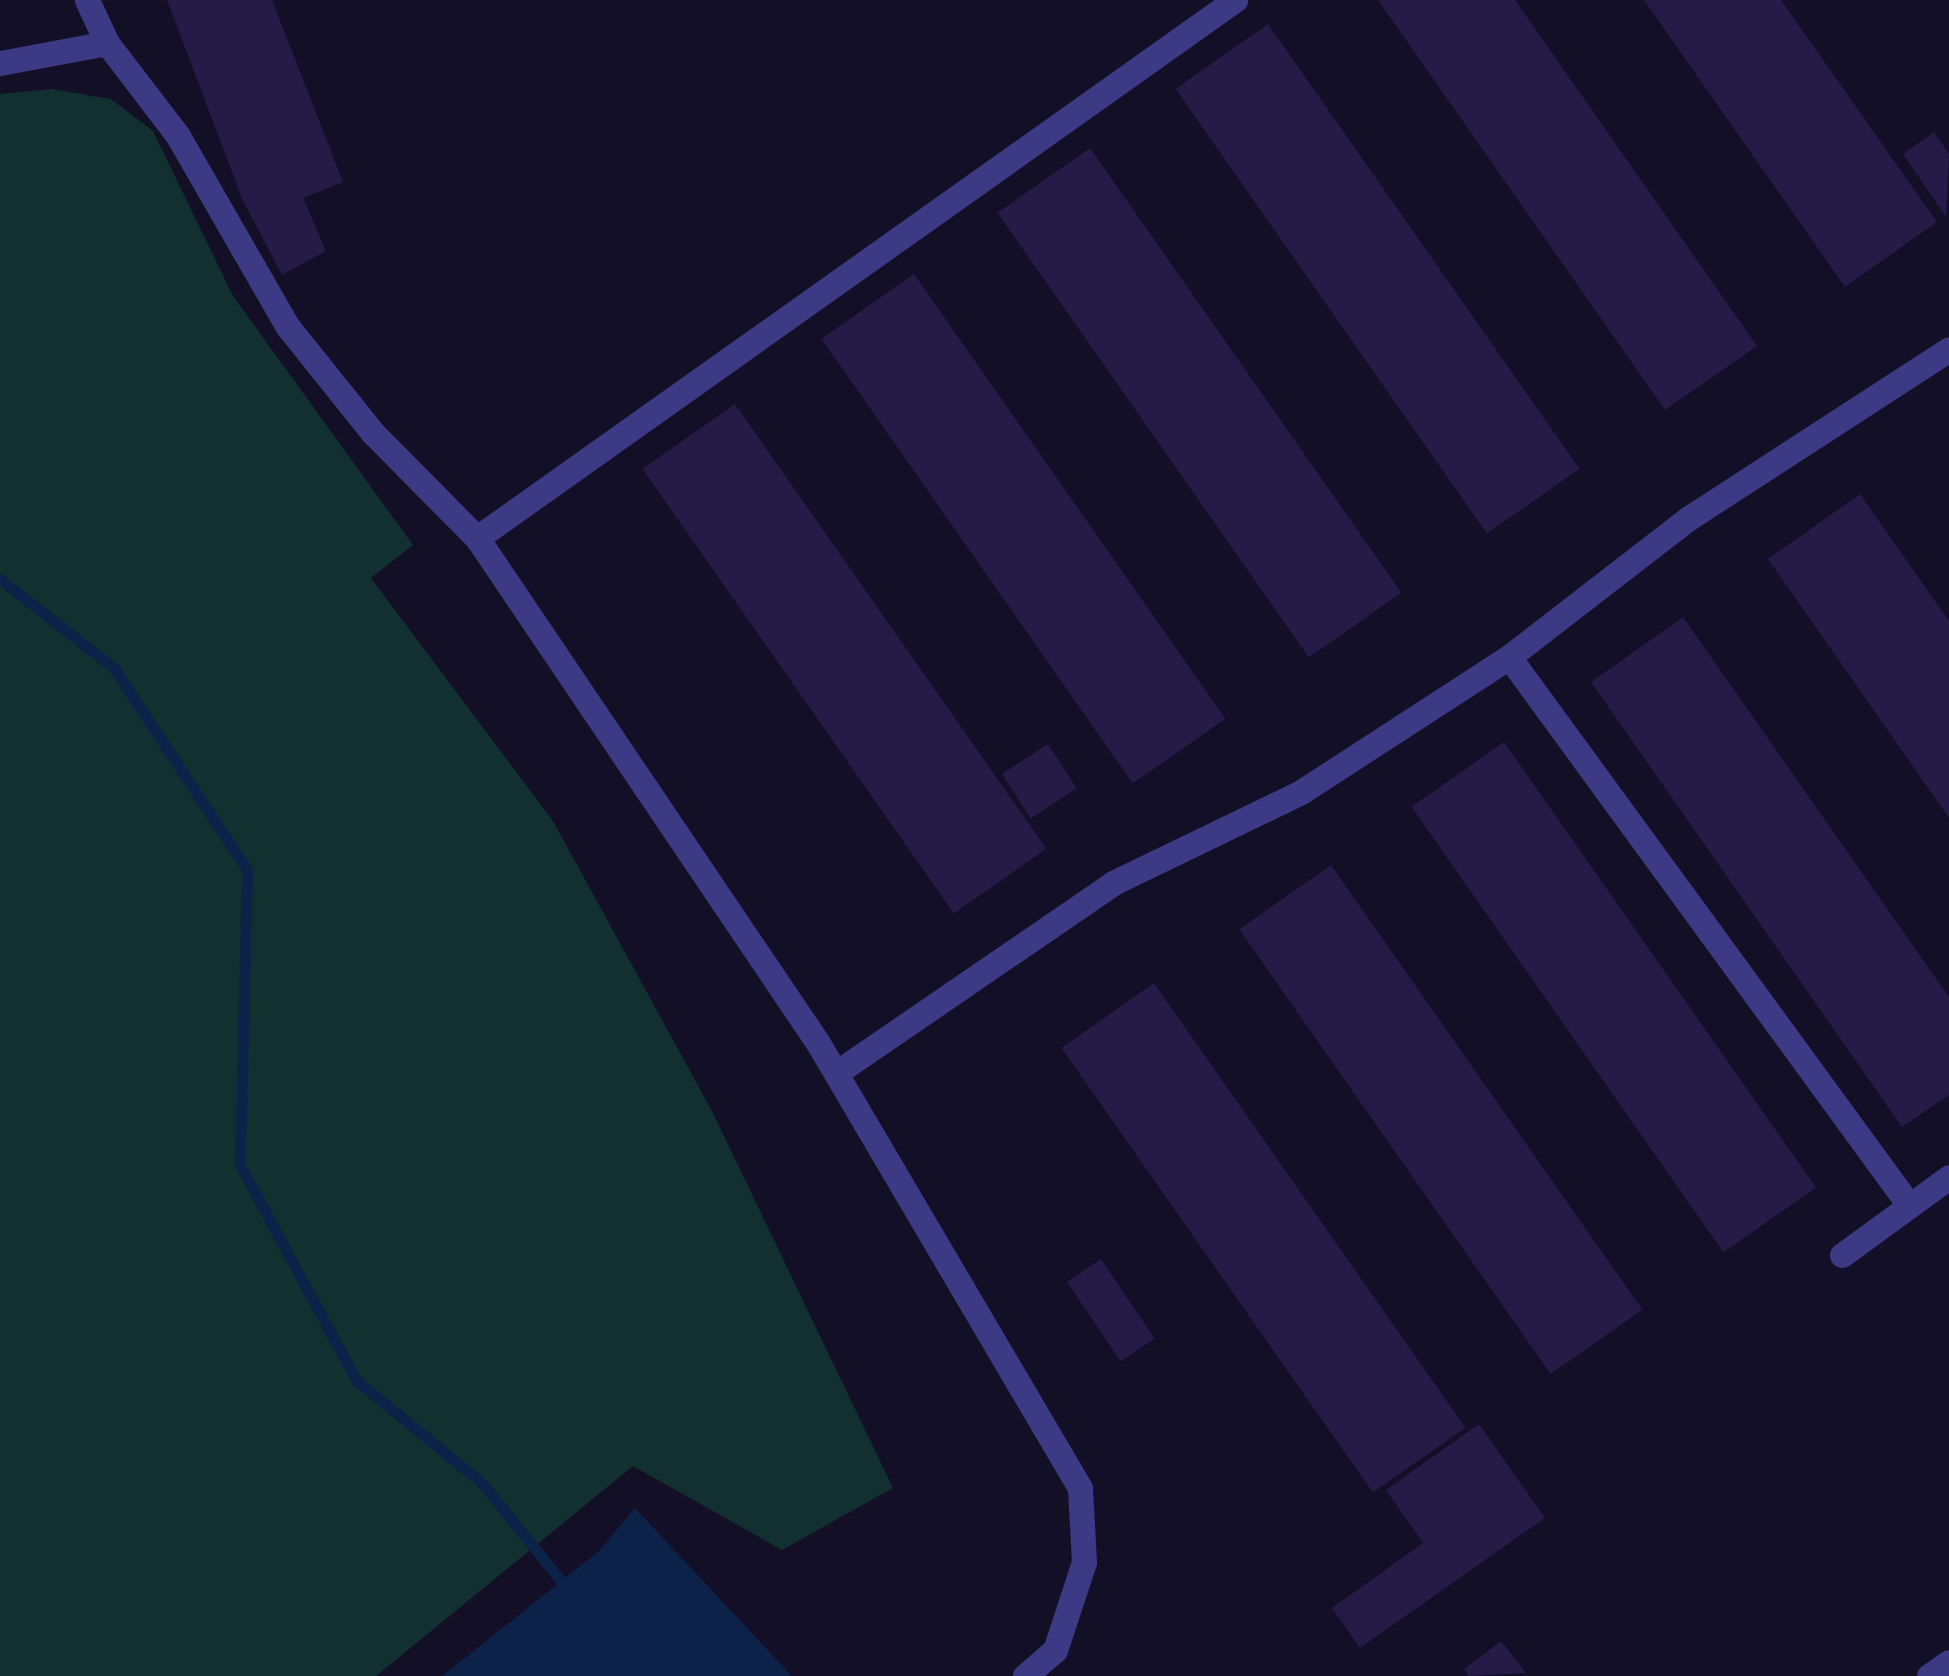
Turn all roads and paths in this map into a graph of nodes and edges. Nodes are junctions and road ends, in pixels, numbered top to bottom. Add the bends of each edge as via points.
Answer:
1 (87, 0) edge
2 (1236, 0) edge
3 (108, 43) junction
4 (0, 63) edge
5 (1949, 348) edge
6 (477, 538) junction
7 (1509, 657) junction
8 (836, 1073) junction
9 (1949, 1177) edge
10 (1909, 1205) junction
11 (1842, 1255) dead end
12 (1949, 1662) edge
13 (1025, 1676) edge
14 (1929, 1676) edge

1 - 3 street
2 - 6 street
3 - 4 street
3 - 6 street via 178,136 288,327 373,433
5 - 7 street via 1689,518
6 - 8 street
7 - 8 street via 1301,792 1113,883
7 - 10 street
8 - 13 street via 1080,1488 1084,1562 1054,1650
9 - 10 street
10 - 11 street
12 - 14 street

